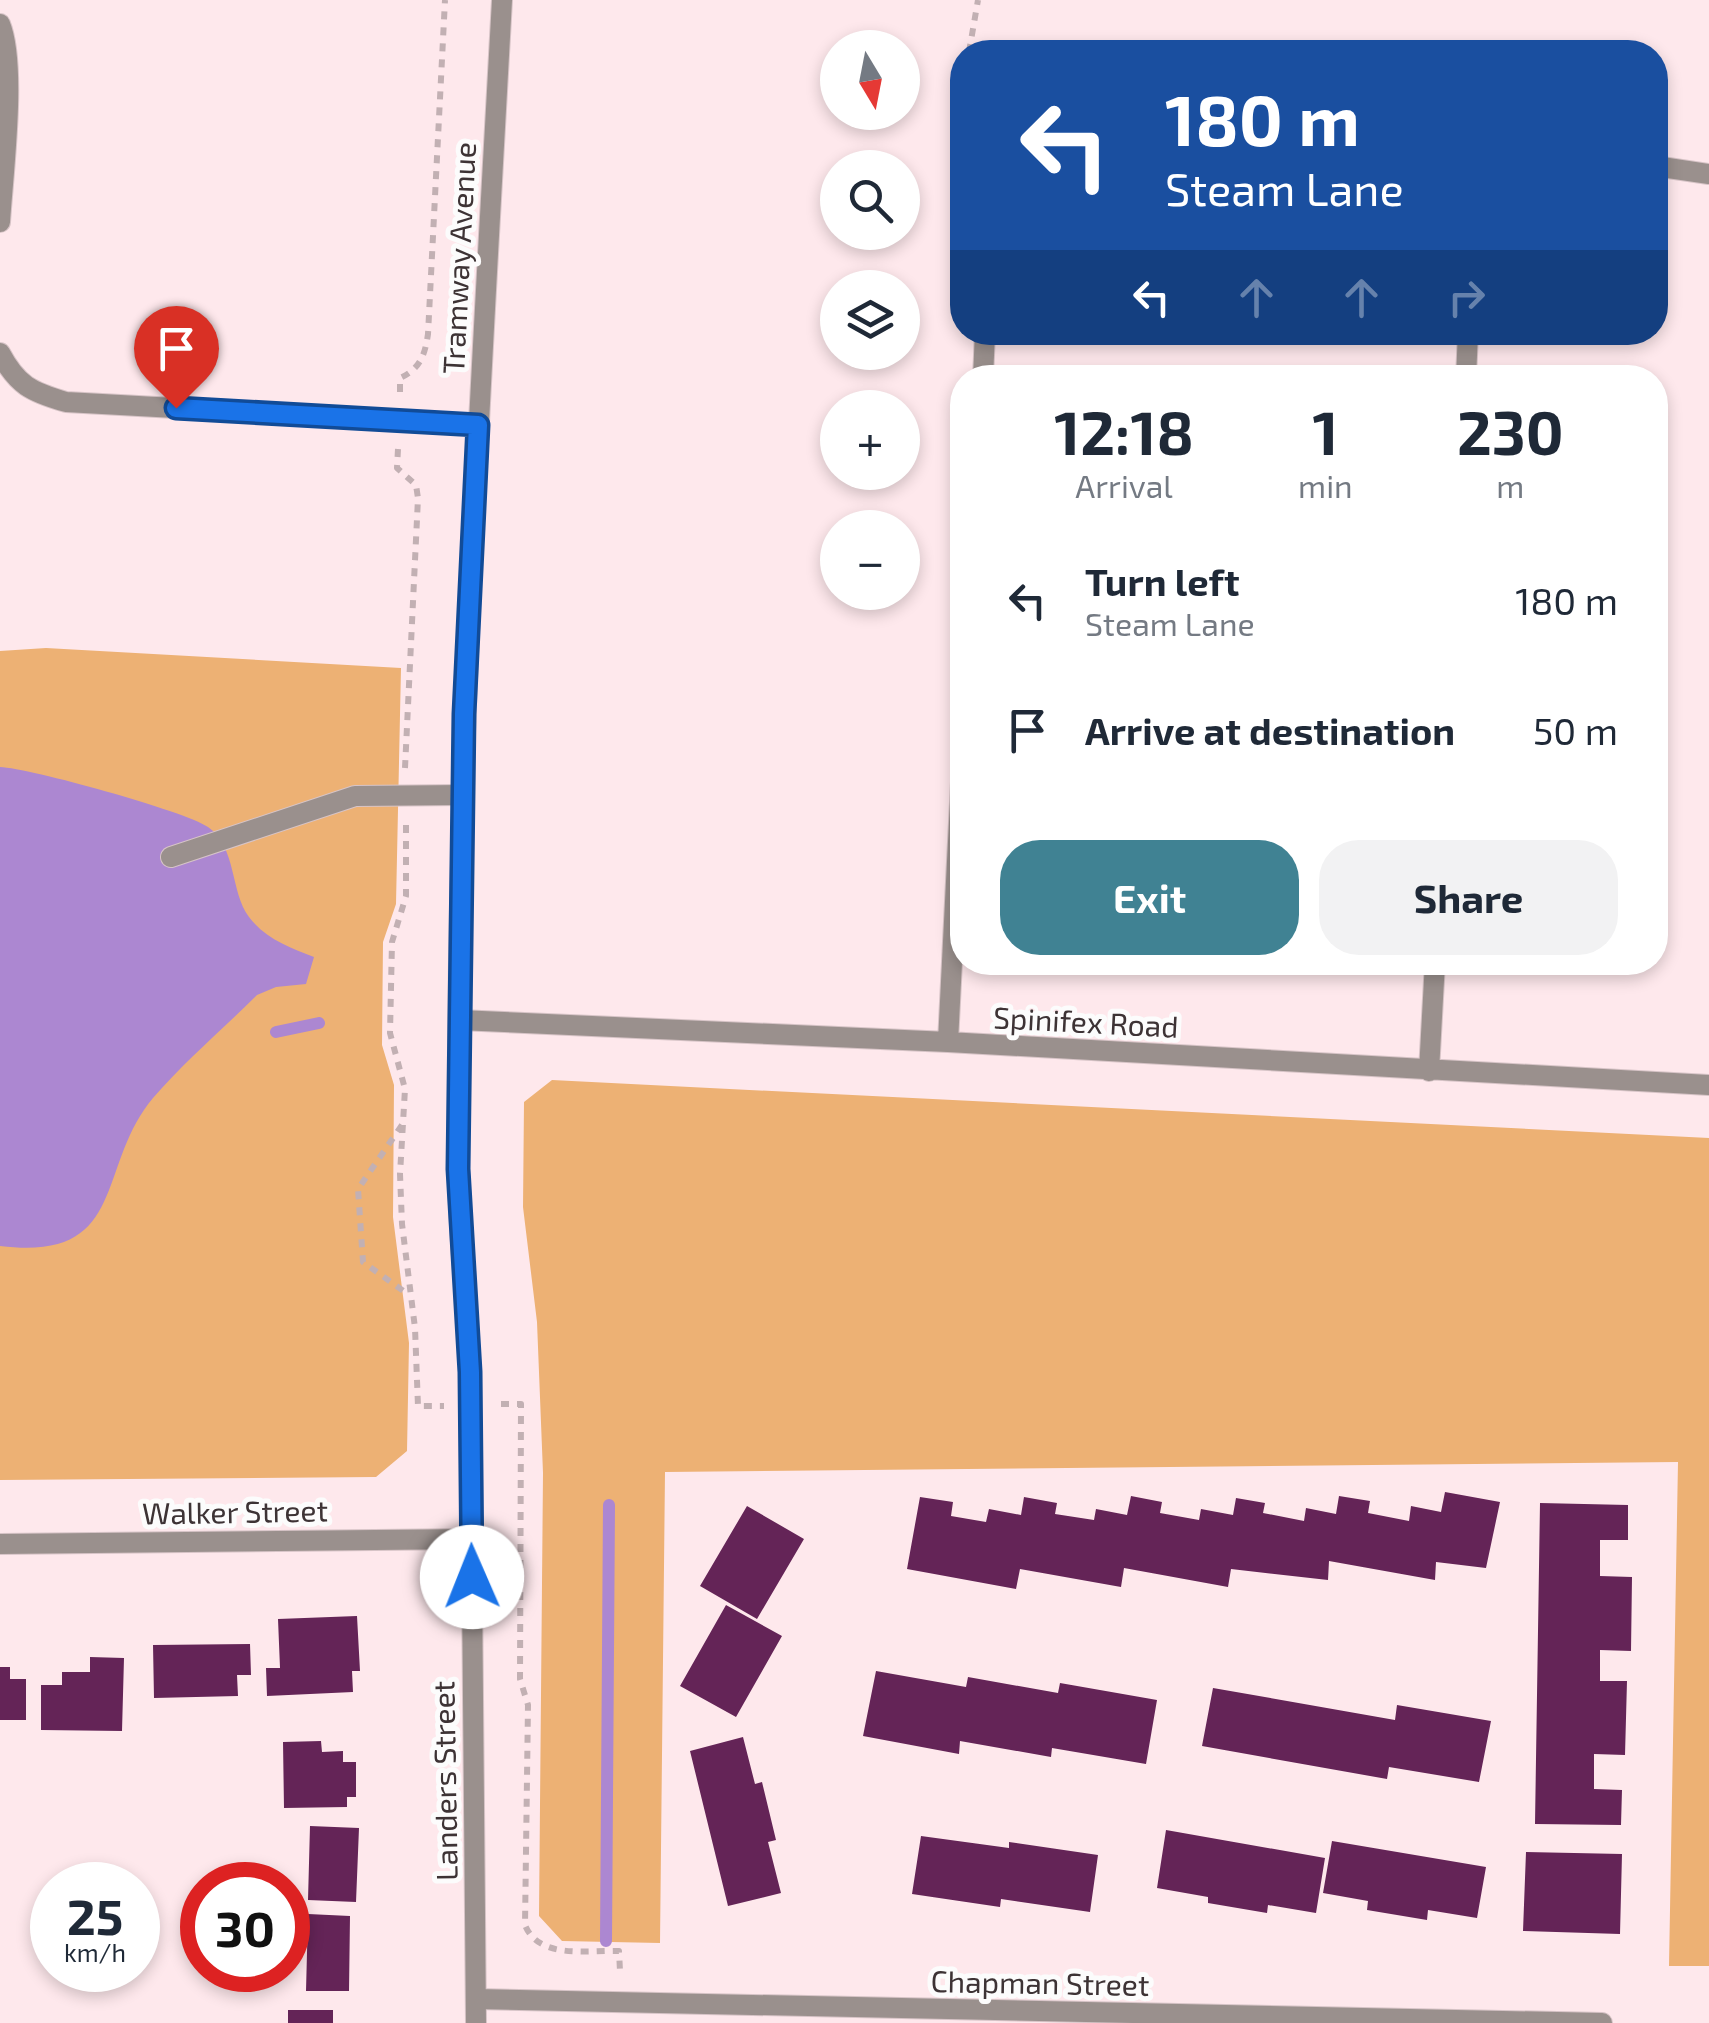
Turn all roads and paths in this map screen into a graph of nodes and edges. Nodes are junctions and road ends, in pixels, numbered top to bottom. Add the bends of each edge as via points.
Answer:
1 (445, 0) edge
2 (502, 0) edge
3 (978, 0) edge
4 (0, 24) edge
5 (971, 40) edge
6 (1668, 168) edge
7 (1709, 174) edge
8 (0, 222) edge
9 (0, 353) edge
10 (400, 392) dead end
11 (478, 425) junction
12 (398, 452) dead end
13 (406, 794) junction
14 (462, 795) junction
15 (172, 856) dead end
16 (951, 975) edge
17 (1434, 975) edge
18 (459, 1020) junction
19 (948, 1042) junction
20 (1429, 1071) junction
21 (1709, 1085) edge
22 (403, 1124) junction
23 (410, 1296) junction
24 (510, 1404) dead end
25 (434, 1406) dead end
26 (471, 1539) junction
27 (0, 1544) edge
28 (619, 1951) dead end
29 (476, 2000) junction
30 (476, 2023) edge
31 (1602, 2023) edge

1 - 10 path via 428,334 418,366 400,378
2 - 11 street, Tramway Avenue
3 - 5 path
4 - 8 street via 8,69
6 - 7 street
9 - 11 street via 12,376 66,402
11 - 14 street, Tramway Avenue
12 - 13 path via 397,468 416,485 418,498
13 - 14 street
13 - 15 street via 355,796
13 - 22 path via 406,896 392,942 390,1034 405,1089
14 - 18 street, Tramway Avenue
16 - 19 street
17 - 20 street
18 - 19 street, Spinifex Road
18 - 26 street, Tramway Avenue
19 - 20 street, Spinifex Road
20 - 21 street, Spinifex Road
22 - 23 path via 402,1224
22 - 23 path via 358,1188 363,1262
23 - 25 path via 418,1406
24 - 28 path via 522,1404 526,1925 530,1936 551,1949
26 - 27 street, Walker Street
26 - 29 street, Landers Street
29 - 30 street, Landers Street
29 - 31 street, Chapman Street

